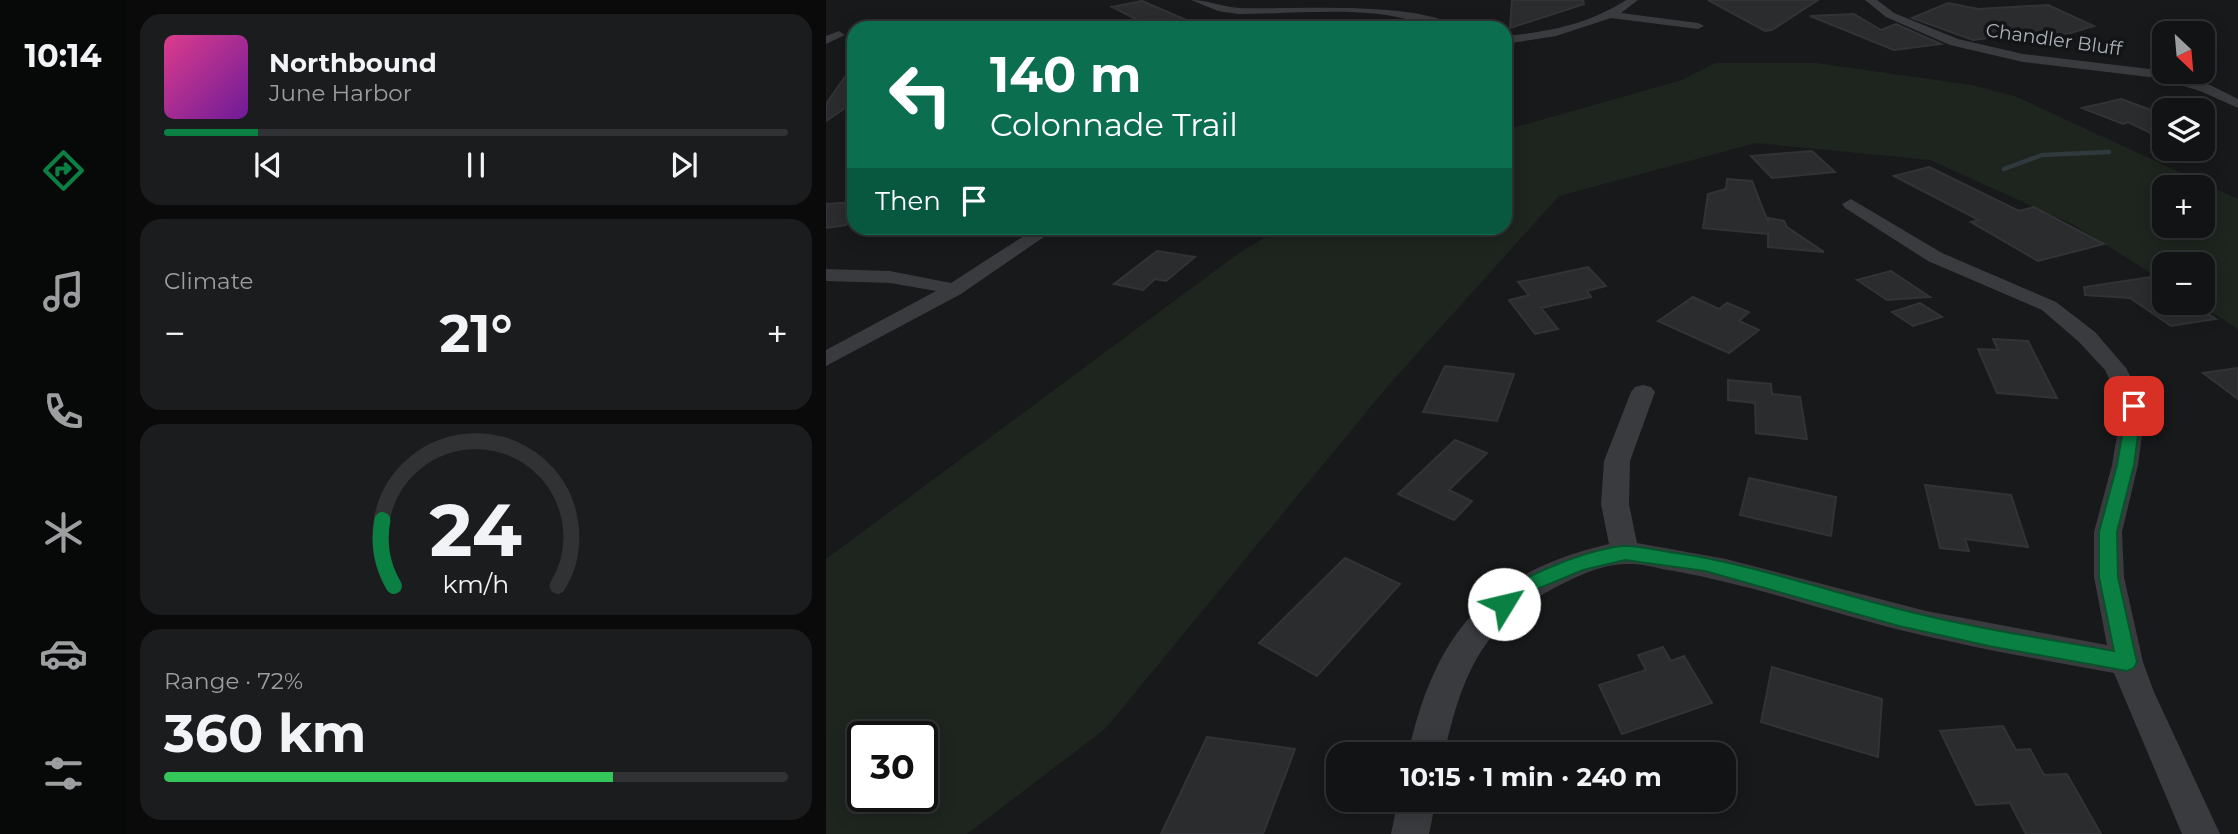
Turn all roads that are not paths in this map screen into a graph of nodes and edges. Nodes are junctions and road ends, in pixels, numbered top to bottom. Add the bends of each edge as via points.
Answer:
1 (1196, 0) edge
2 (1633, 0) edge
3 (1870, 0) edge
4 (1614, 15) junction
5 (1436, 21) edge
6 (1698, 26) dead end
7 (839, 35) dead end
8 (1512, 39) edge
9 (826, 40) edge
10 (2238, 104) edge
11 (1851, 204) dead end
12 (1037, 235) edge
13 (826, 275) edge
14 (954, 290) junction
15 (826, 359) edge
16 (1643, 392) dead end
17 (1625, 553) junction
18 (2127, 662) junction
19 (1428, 742) edge
20 (1415, 812) edge
21 (1410, 834) edge
22 (2201, 834) edge

1 - 5 street via 1238,11 1386,10
2 - 4 street
3 - 10 street, Chandler Bluff via 1890,15 1954,42 2023,58 2158,74
4 - 6 street
4 - 8 street via 1559,33
7 - 9 street
11 - 18 street via 1935,257 2049,306 2115,368 2134,406 2108,532 2109,577
12 - 14 street
13 - 14 street via 889,276
14 - 15 street
16 - 17 street via 1617,461 1615,504
17 - 18 street via 1705,564 1899,617
17 - 19 street via 1579,564 1530,584 1491,613 1462,646 1437,700
18 - 22 street
20 - 21 street

